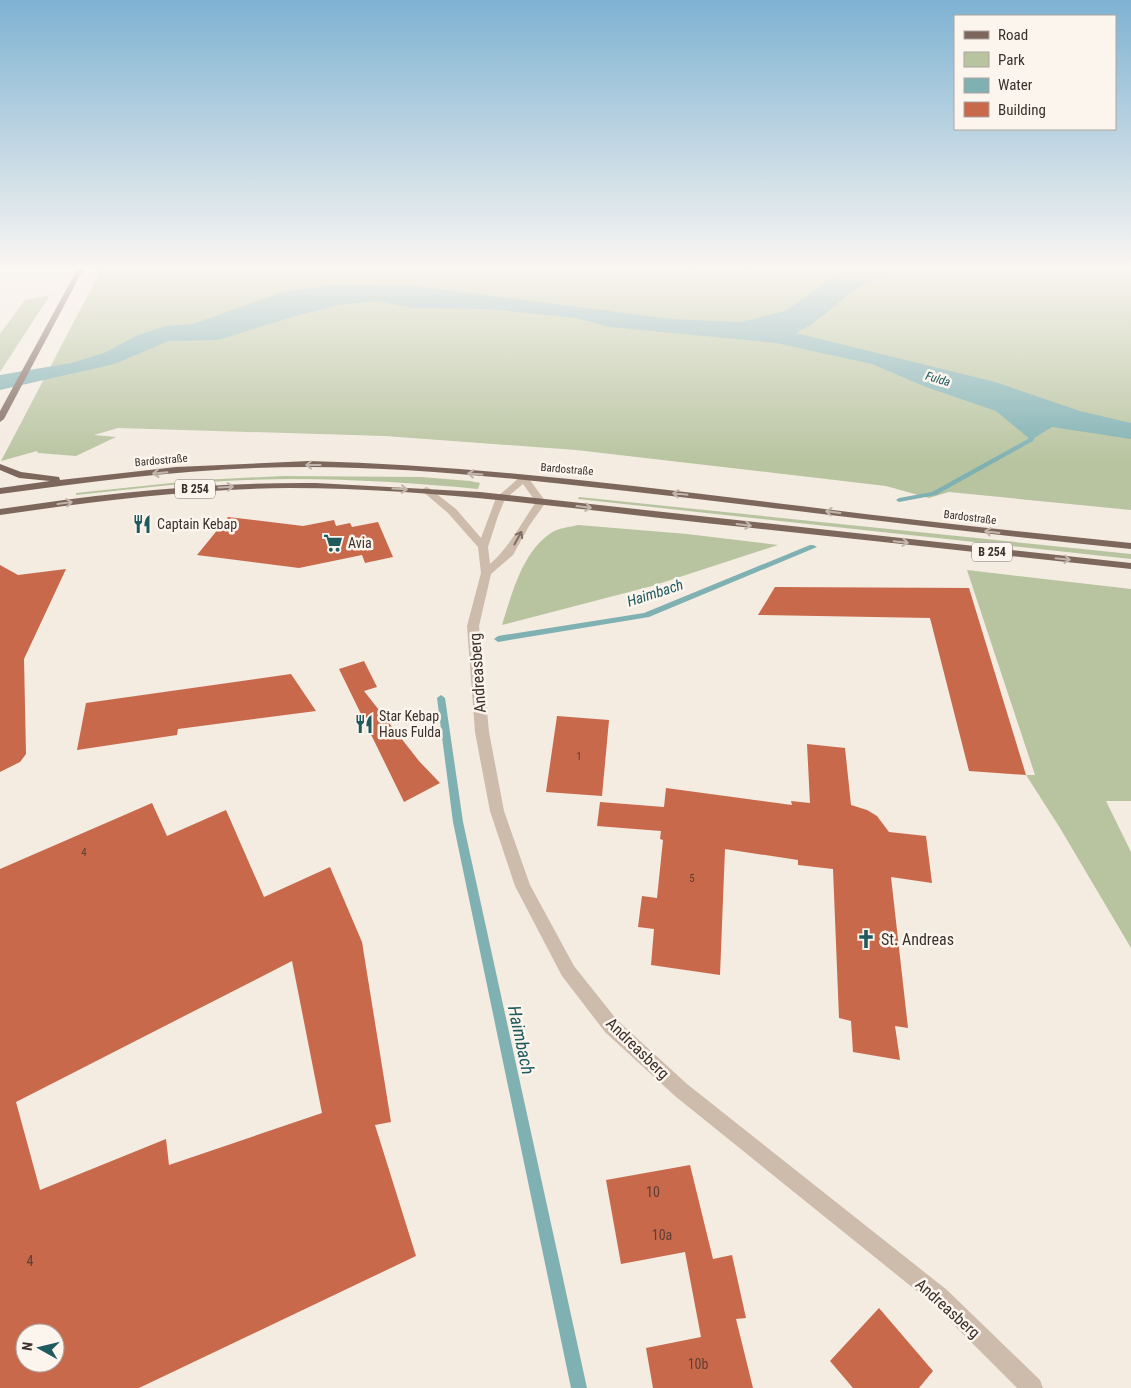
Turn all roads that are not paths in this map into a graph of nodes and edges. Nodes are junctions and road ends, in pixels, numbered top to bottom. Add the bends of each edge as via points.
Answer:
1 (46, 333) edge
2 (0, 419) edge
3 (0, 467) edge
4 (524, 478) junction
5 (79, 481) junction
6 (426, 490) junction
7 (0, 491) edge
8 (501, 498) junction
9 (541, 502) junction
10 (16, 510) junction
11 (0, 512) edge
12 (0, 518) edge
13 (1131, 546) edge
14 (483, 547) junction
15 (1131, 566) edge
16 (486, 574) junction
17 (1032, 1388) edge

1 - 2 main road
3 - 5 main road via 19,475
4 -> 5 main road, Bardostraße / B 254 via 352,465 289,465 209,468
4 - 8 street, Andreasberg
4 - 9 street
13 -> 4 main road, Bardostraße / B 254
5 - 7 main road, Bardostraße / B 254
6 - 8 main road, B 254
10 -> 6 main road, B 254 via 116,496 216,488 300,485
6 - 14 street via 452,511
8 - 9 main road, B 254
8 - 14 street, Andreasberg
9 -> 15 main road, B 254
16 -> 9 street via 509,553
10 - 11 main road, B 254
10 - 12 main road
14 - 16 street, Andreasberg
16 - 17 street, Andreasberg via 473,626 482,732 497,811 523,886 568,970 611,1026 681,1090 940,1297

